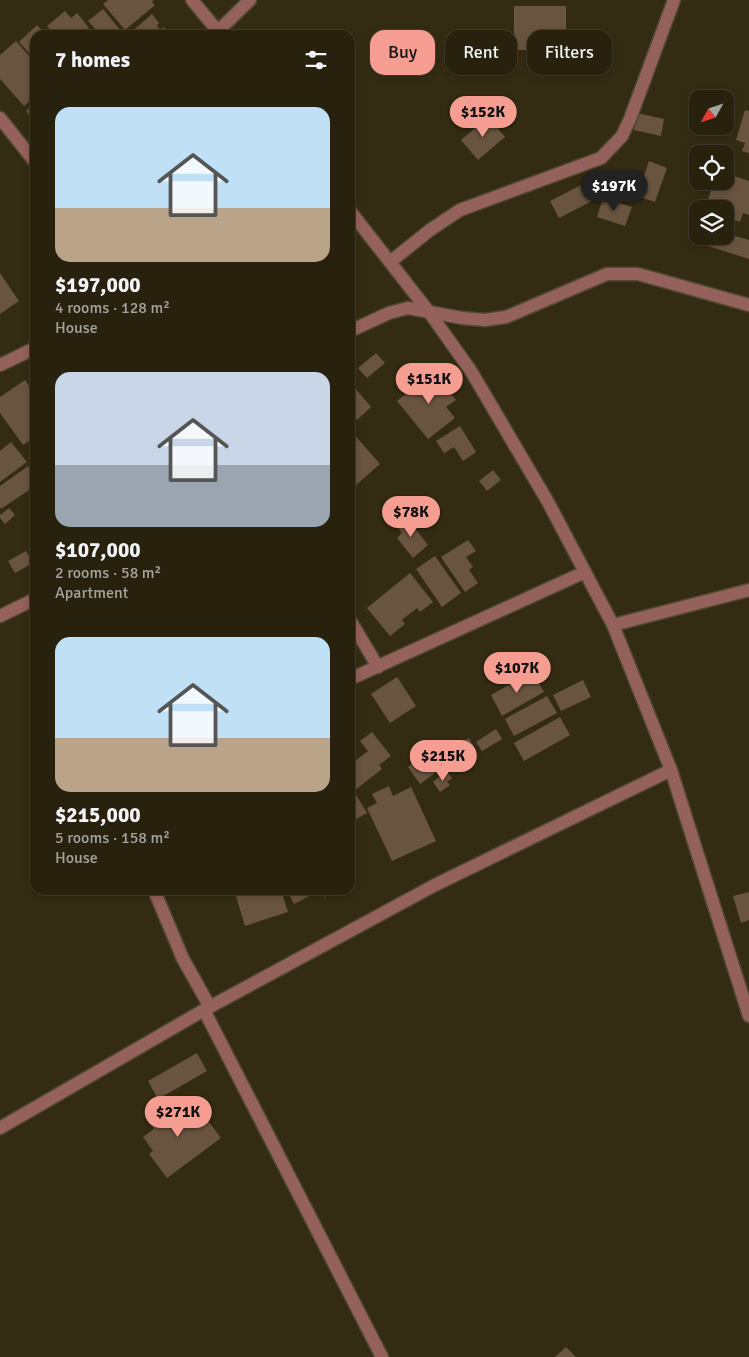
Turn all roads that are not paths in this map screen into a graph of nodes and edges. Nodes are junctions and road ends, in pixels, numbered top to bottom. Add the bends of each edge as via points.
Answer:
1 (192, 0) edge
2 (250, 0) edge
3 (674, 0) edge
4 (217, 30) edge
5 (222, 30) edge
6 (0, 118) edge
7 (30, 156) edge
8 (355, 217) edge
9 (390, 262) junction
10 (749, 305) edge
11 (429, 312) junction
12 (355, 329) edge
13 (30, 351) edge
14 (0, 366) edge
15 (586, 572) junction
16 (749, 590) edge
17 (30, 601) edge
18 (0, 616) edge
19 (613, 625) junction
20 (355, 628) edge
21 (378, 667) junction
22 (355, 677) edge
23 (671, 770) junction
24 (156, 895) edge
25 (207, 1008) junction
26 (749, 1016) edge
27 (0, 1128) edge
28 (382, 1357) edge

1 - 4 street
2 - 5 street
3 - 9 street via 630,119 622,136 601,158 460,210
6 - 7 street
8 - 9 street
9 - 11 street
10 - 11 street via 638,274 607,274 506,317 485,320
11 - 12 street via 408,308
11 - 15 street via 471,371
13 - 14 street
15 - 19 street
15 - 21 street
16 - 19 street
17 - 18 street
19 - 23 street
20 - 21 street
21 - 22 street
23 - 25 street via 435,884
23 - 26 street
24 - 25 street
25 - 27 street
25 - 28 street

